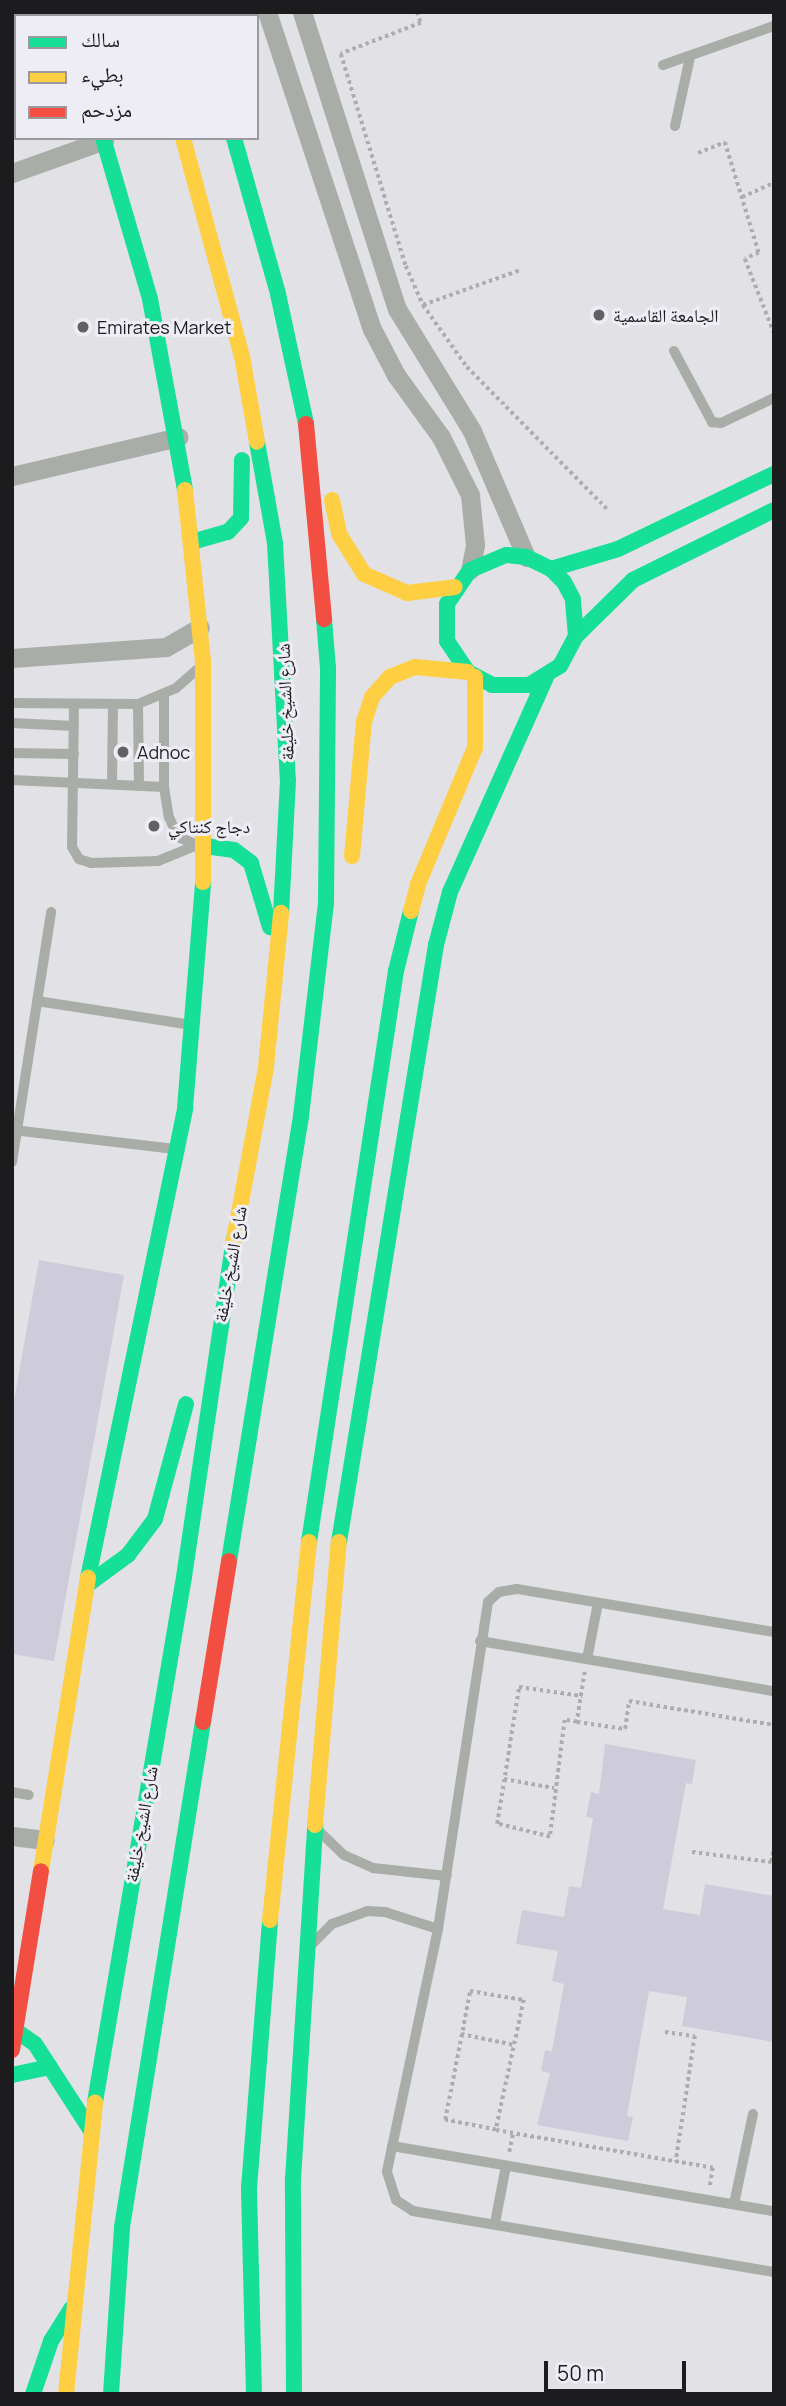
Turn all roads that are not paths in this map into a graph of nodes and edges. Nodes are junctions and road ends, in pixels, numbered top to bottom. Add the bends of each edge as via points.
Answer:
1 (267, 12) edge
2 (302, 12) edge
3 (774, 26) edge
4 (690, 57) junction
5 (663, 65) dead end
6 (675, 126) dead end
7 (101, 140) edge
8 (104, 140) edge
9 (184, 140) edge
10 (235, 140) edge
11 (12, 173) edge
12 (674, 351) dead end
13 (774, 398) edge
14 (251, 411) junction
15 (307, 427) junction
16 (178, 437) junction
17 (774, 474) edge
18 (12, 476) edge
19 (774, 510) edge
20 (192, 542) junction
21 (526, 557) junction
22 (551, 569) junction
23 (470, 570) junction
24 (454, 587) junction
25 (200, 627) junction
26 (576, 636) junction
27 (12, 658) edge
28 (203, 661) junction
29 (471, 674) junction
30 (546, 677) junction
31 (164, 695) junction
32 (12, 703) edge
33 (138, 704) junction
34 (74, 705) junction
35 (113, 705) junction
36 (12, 723) edge
37 (74, 726) junction
38 (12, 753) edge
39 (74, 754) junction
40 (12, 780) edge
41 (73, 782) junction
42 (112, 784) junction
43 (139, 786) junction
44 (163, 787) junction
45 (201, 845) junction
46 (351, 867) dead end
47 (51, 912) dead end
48 (339, 938) dead end
49 (278, 965) junction
50 (318, 992) junction
51 (37, 1001) junction
52 (195, 1026) junction
53 (15, 1130) edge
54 (177, 1149) junction
55 (12, 1162) edge
56 (218, 1331) junction
57 (198, 1361) dead end
58 (191, 1381) dead end
59 (316, 1482) junction
60 (338, 1550) junction
61 (87, 1585) junction
62 (598, 1603) junction
63 (774, 1633) edge
64 (480, 1641) junction
65 (587, 1659) junction
66 (774, 1691) edge
67 (12, 1792) edge
68 (29, 1795) dead end
69 (314, 1826) junction
70 (12, 1836) edge
71 (45, 1840) junction
72 (447, 1876) junction
73 (439, 1929) junction
74 (305, 1952) junction
75 (17, 1965) edge
76 (15, 2030) junction
77 (12, 2050) edge
78 (259, 2066) junction
79 (50, 2067) junction
80 (12, 2075) edge
81 (752, 2113) dead end
82 (90, 2129) junction
83 (392, 2146) junction
84 (506, 2166) junction
85 (293, 2179) junction
86 (734, 2204) junction
87 (774, 2211) edge
88 (495, 2223) junction
89 (774, 2272) edge
90 (71, 2309) junction
91 (33, 2394) edge
92 (66, 2394) edge
93 (111, 2394) edge
94 (254, 2394) edge
95 (294, 2394) edge

1 - 23 street via 372,329 396,375 441,437 470,495 475,545
2 - 21 street via 397,309 472,431
3 - 4 lane
4 - 5 lane
4 - 6 lane
7 - 11 street
8 - 16 main road via 150,299
9 - 14 main road, شارع الشيخ خليفة via 227,293
10 - 15 main road via 278,294
12 - 13 lane via 712,422 721,424
14 - 20 main road via 242,446 241,518 228,532
14 - 49 main road, شارع الشيخ خليفة via 275,543 284,669 287,827
15 - 24 main road via 326,471 339,534 364,573 407,593
15 - 50 main road via 324,596 330,740 329,846
16 - 18 street
16 - 20 main road
17 - 22 main road via 603,556
19 - 26 main road via 633,580
20 - 25 main road
21 - 22 main road
21 - 23 main road via 506,555
22 - 26 main road via 573,599
23 - 24 main road
24 - 29 main road via 447,604 446,632 456,658
25 - 27 street via 166,647
25 - 28 main road
26 - 30 main road via 565,659
28 - 31 lane via 186,681
28 - 45 main road
29 - 30 main road via 510,688
29 - 46 main road via 415,667 390,677 372,697 364,722
29 - 59 main road via 475,748 418,884 396,971
30 - 60 main road via 450,892 436,945
31 - 33 lane
31 - 44 lane
32 - 34 lane
33 - 35 lane
33 - 43 lane
34 - 35 lane
34 - 37 lane
35 - 42 lane
36 - 37 lane
37 - 39 lane
38 - 39 lane
39 - 41 lane
40 - 41 lane
41 - 42 lane
41 - 45 lane via 72,847 85,862 158,861
42 - 43 lane
43 - 44 lane
44 - 45 lane via 173,831 184,842
45 - 49 main road via 234,850 257,872
45 - 52 main road
47 - 51 lane
48 - 50 main road
49 - 56 main road, شارع الشيخ خليفة via 266,1067
50 - 93 main road via 122,2227
51 - 52 lane
51 - 53 lane
52 - 54 main road
53 - 54 lane
53 - 55 lane
54 - 61 main road
56 - 57 main road
56 - 82 main road, شارع الشيخ خليفة via 184,1577
58 - 61 main road via 170,1476 155,1519 128,1555
59 - 60 main road via 325,1476 334,1485
59 - 78 main road via 276,1843
60 - 69 main road
61 - 71 main road
62 - 63 lane
62 - 64 lane via 508,1589 488,1602
62 - 65 lane
64 - 65 lane
64 - 72 lane
65 - 66 lane
67 - 68 lane
69 - 72 lane via 344,1855 365,1865 390,1873
69 - 74 main road
70 - 71 street
71 - 75 main road
72 - 73 lane
73 - 74 lane via 367,1911 332,1924
73 - 83 lane
74 - 85 main road
75 - 76 main road
76 - 77 main road
76 - 79 main road via 35,2044
78 - 85 main road via 271,2176
78 - 94 main road via 248,2215
79 - 80 main road
79 - 82 main road
81 - 86 lane
82 - 90 main road, شارع الشيخ خليفة
83 - 84 lane
83 - 88 lane via 387,2182 404,2207
84 - 86 lane
84 - 88 lane
85 - 95 main road
86 - 87 lane
88 - 89 lane
90 - 91 main road via 43,2358
90 - 92 main road, شارع الشيخ خليفة

